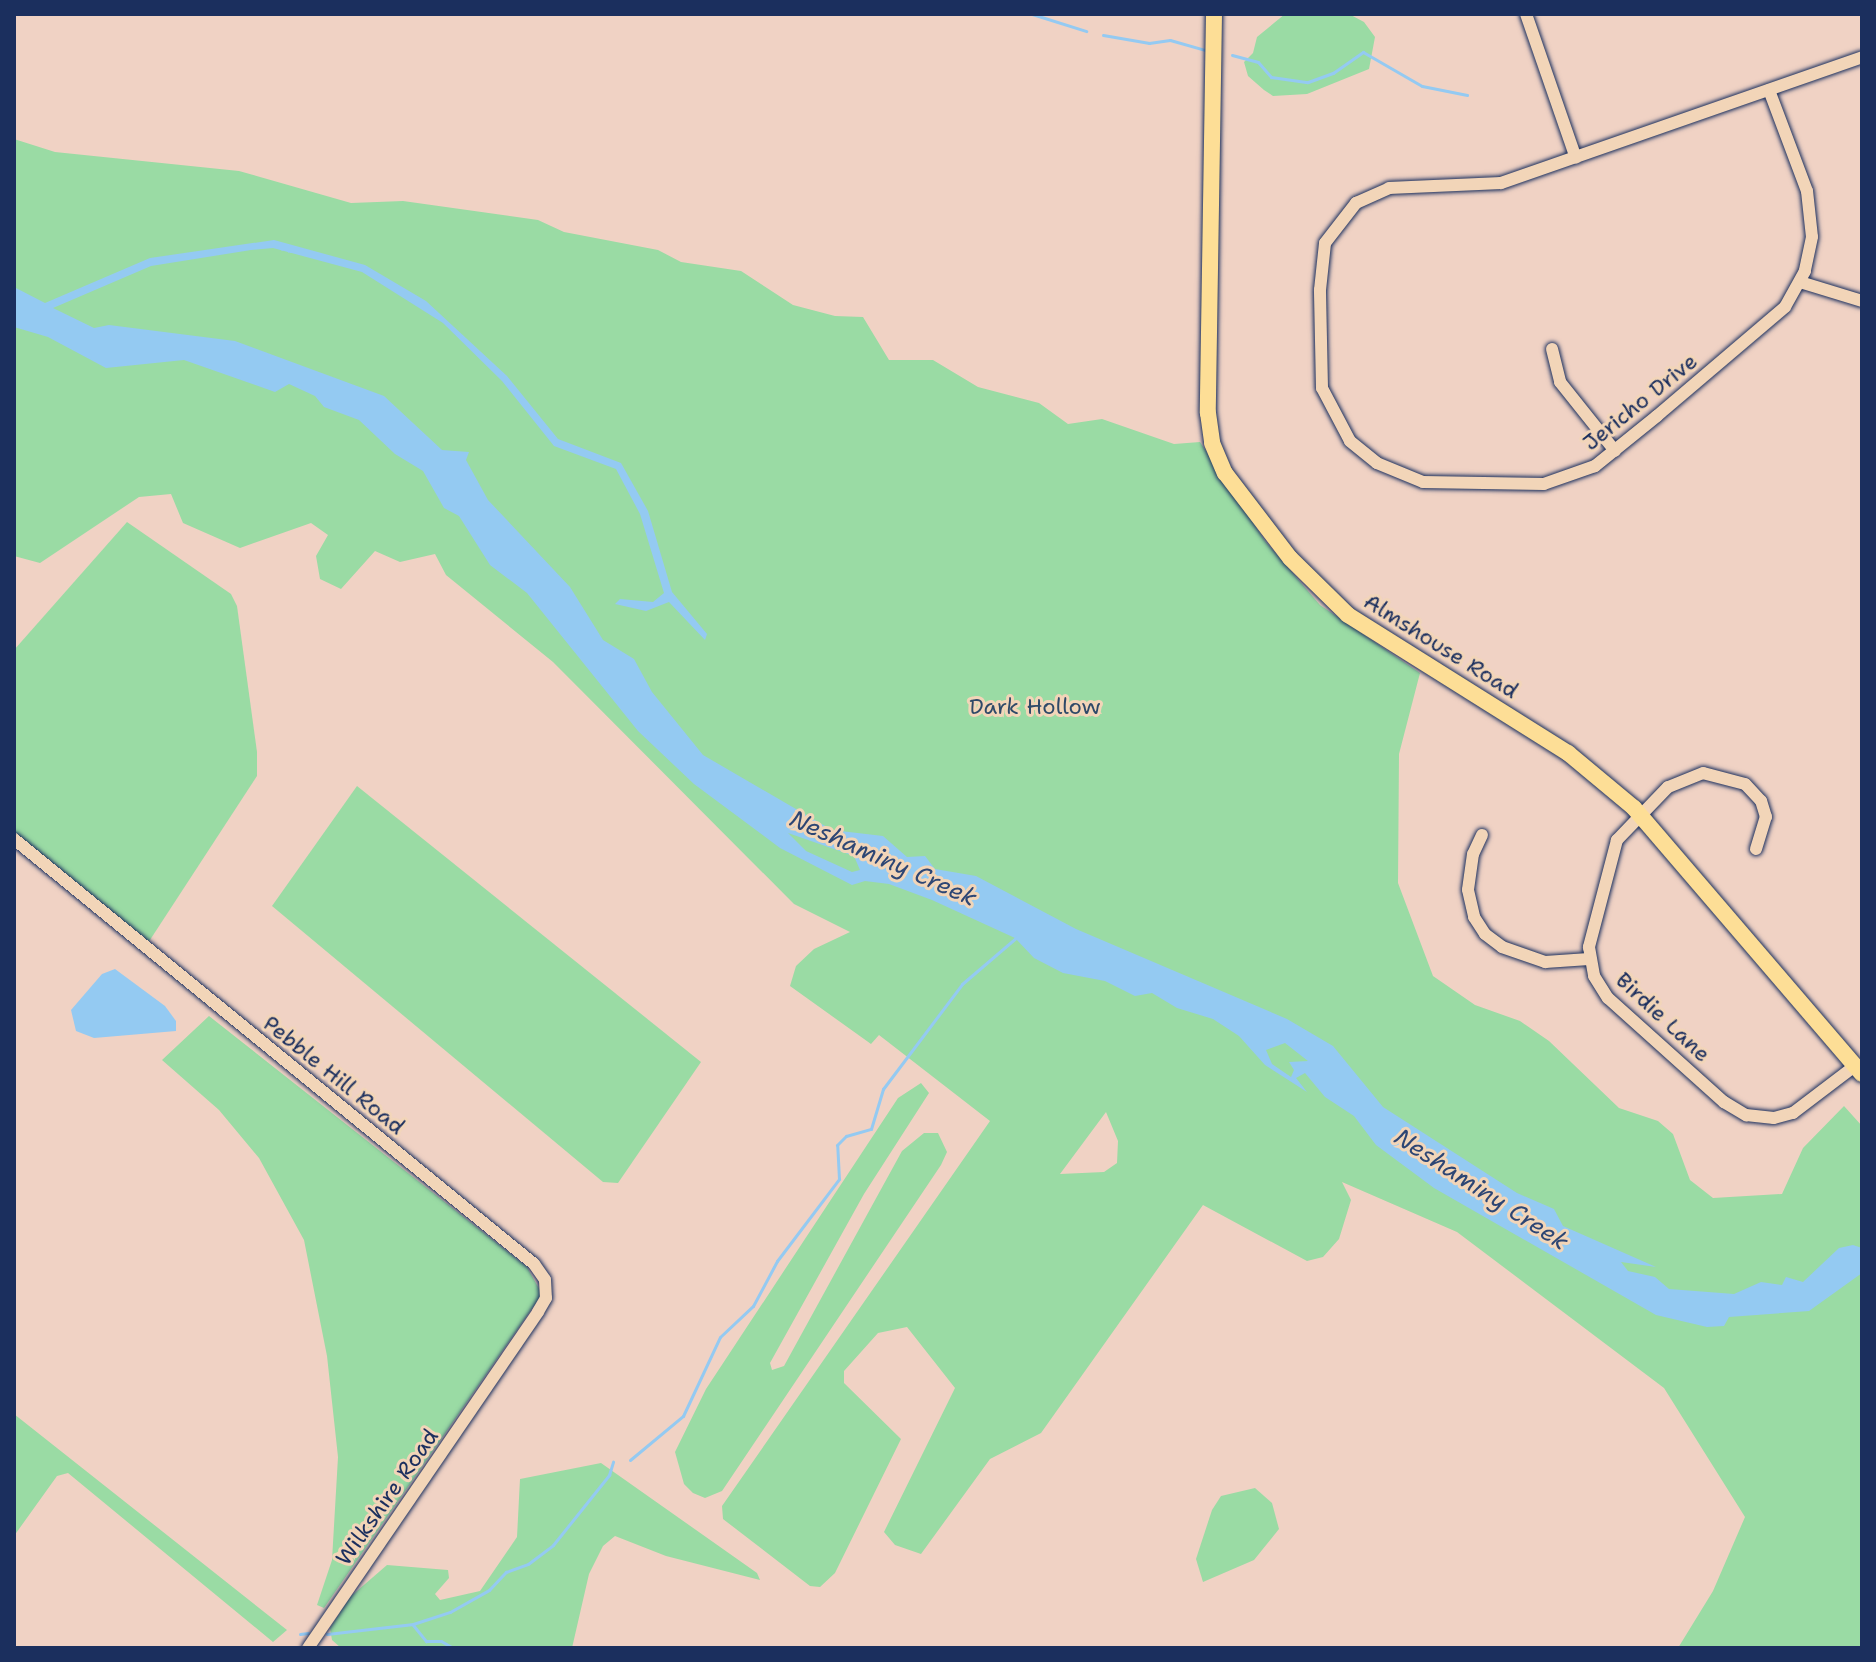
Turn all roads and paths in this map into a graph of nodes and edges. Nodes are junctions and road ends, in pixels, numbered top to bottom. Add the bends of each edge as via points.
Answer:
1 (1214, 14) edge
2 (1526, 14) edge
3 (1862, 57) edge
4 (1769, 90) junction
5 (1576, 158) junction
6 (1800, 282) junction
7 (1862, 301) edge
8 (1552, 349) dead end
9 (1615, 451) junction
10 (1640, 814) junction
11 (1482, 835) dead end
12 (14, 839) edge
13 (1756, 849) dead end
14 (1589, 959) junction
15 (1858, 1070) edge
16 (499, 1369) joint
17 (308, 1648) edge

1 - 10 main road, Almshouse Road via 1208,413 1220,463 1290,558 1348,615 1568,753
2 - 5 street
3 - 4 street, Jericho Drive
4 - 5 street, Jericho Drive
4 - 6 street, Jericho Drive via 1811,212 1810,254
5 - 9 street, Jericho Drive via 1485,187 1389,188 1346,211 1332,229 1321,262 1321,380 1331,413 1350,441 1384,468 1423,482 1544,484 1582,473
6 - 7 street
6 - 9 street, Jericho Drive via 1785,307
8 - 9 street via 1560,382
10 - 13 street via 1684,777 1726,775 1748,786 1764,809 1766,828
10 - 14 street via 1616,842
10 - 15 main road, Almshouse Road
11 - 14 street via 1473,854 1468,890 1481,930 1502,947 1537,960
12 - 16 street, Pebble Hill Road via 539,1269 546,1298
14 - 15 street, Birdie Lane via 1608,998 1739,1112 1766,1118 1793,1113
16 - 17 street, Wilkshire Road

